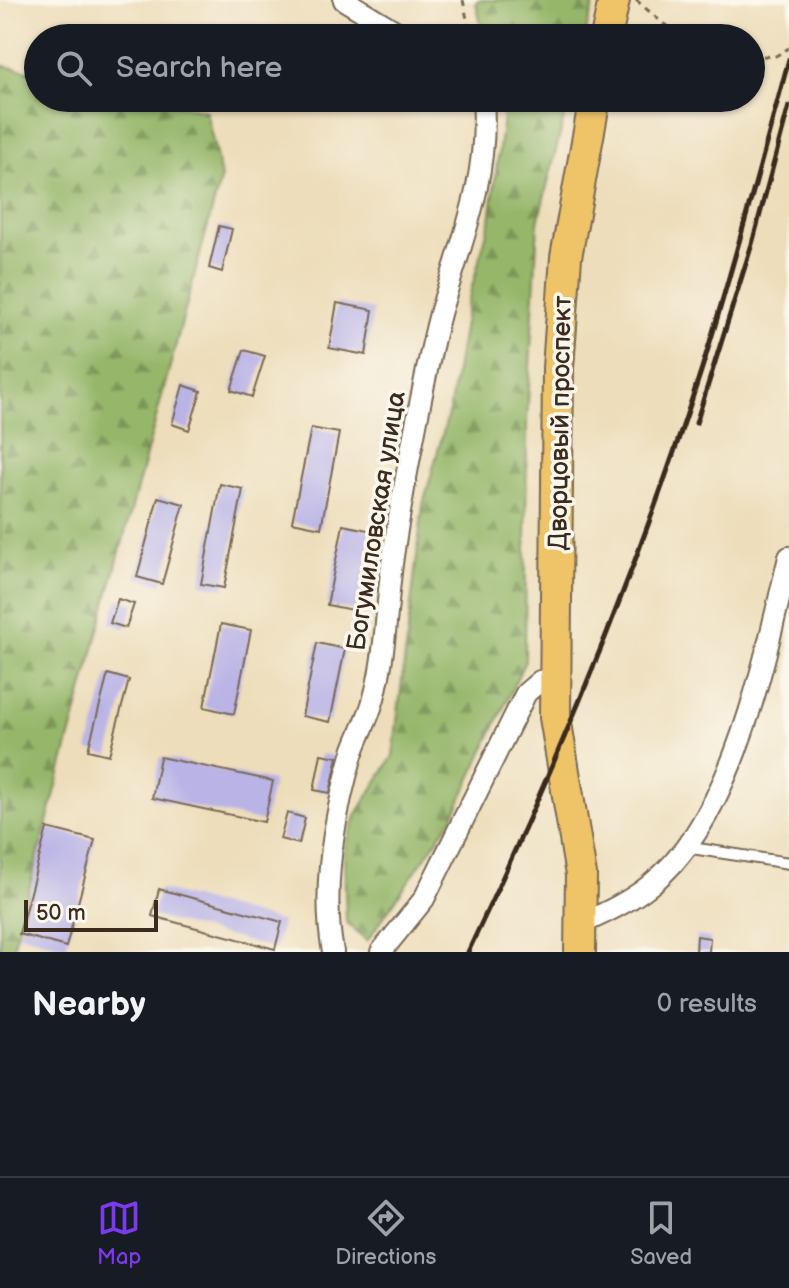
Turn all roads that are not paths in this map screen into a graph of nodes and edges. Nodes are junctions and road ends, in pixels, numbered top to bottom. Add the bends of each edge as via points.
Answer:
1 (344, 0) edge
2 (614, 0) edge
3 (384, 24) edge
4 (609, 24) edge
5 (484, 112) edge
6 (592, 112) edge
7 (789, 557) edge
8 (555, 677) junction
9 (685, 847) junction
10 (789, 863) edge
11 (580, 938) edge
12 (333, 952) edge
13 (381, 952) edge

1 - 3 street
2 - 4 main road
5 - 12 street, Богумиловская улица via 481,172 467,236 441,311 421,399 374,699 352,755 328,871
6 - 8 main road, Дворцовый проспект via 566,257 558,368
7 - 9 street via 762,665 722,787
8 - 11 main road, Дворцовый проспект via 560,749 575,824
8 - 13 street via 526,693 424,899
9 - 10 lane
9 - 11 street via 651,885

